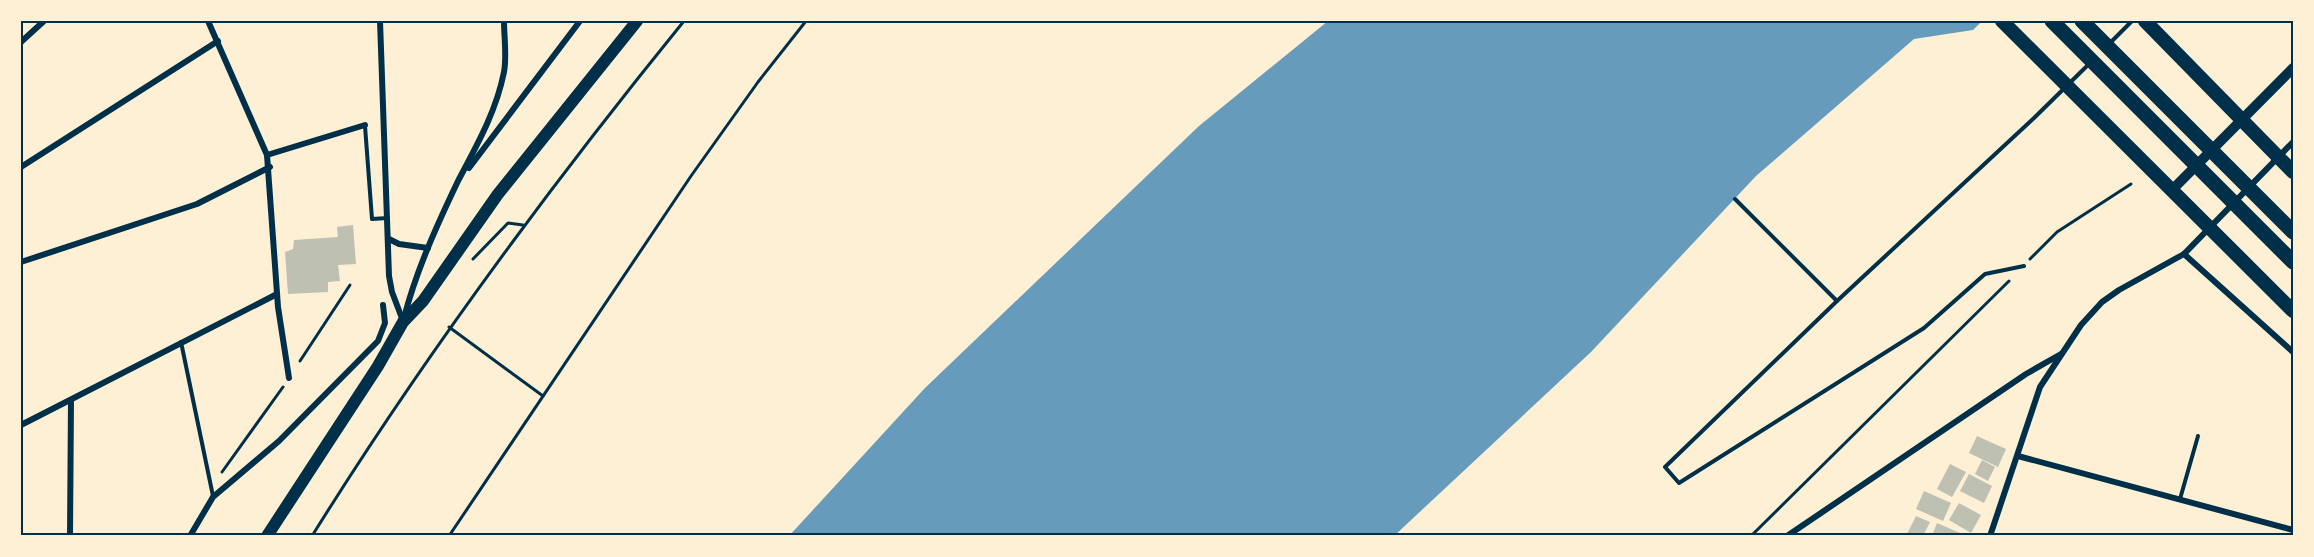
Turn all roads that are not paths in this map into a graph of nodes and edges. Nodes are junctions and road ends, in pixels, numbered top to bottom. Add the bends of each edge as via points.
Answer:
1 (44, 21) edge
2 (208, 21) edge
3 (380, 21) edge
4 (504, 21) edge
5 (580, 21) edge
6 (637, 21) edge
7 (2002, 21) edge
8 (2052, 21) edge
9 (2082, 21) edge
10 (2132, 21) edge
11 (2145, 21) edge
12 (218, 41) junction
13 (21, 42) edge
14 (2293, 68) edge
15 (2242, 119) junction
16 (365, 125) joint
17 (2293, 142) edge
18 (267, 154) junction
19 (21, 167) edge
20 (270, 167) junction
21 (2293, 172) edge
22 (458, 183) junction
23 (2171, 191) junction
24 (1735, 199) dead end
25 (388, 218) junction
26 (2293, 232) edge
27 (389, 239) junction
28 (428, 248) junction
29 (2184, 254) junction
30 (21, 262) edge
31 (2293, 262) edge
32 (2024, 266) road end
33 (277, 294) junction
34 (1837, 301) junction
35 (383, 305) dead end
36 (2293, 311) edge
37 (403, 322) junction
38 (181, 341) junction
39 (2293, 352) edge
40 (2062, 353) junction
41 (289, 378) road end
42 (71, 400) junction
43 (21, 425) edge
44 (2198, 436) dead end
45 (2018, 456) junction
46 (213, 497) junction
47 (2180, 499) junction
48 (2293, 530) edge
49 (70, 536) edge
50 (190, 536) edge
51 (267, 536) edge
52 (1787, 536) edge
53 (1990, 536) edge

1 - 13 street
2 - 12 street
3 - 25 street
4 - 22 street via 504,69 490,122
5 - 22 street
6 - 37 main road via 498,194 423,301
7 - 23 highway
8 - 31 highway
9 - 26 highway
10 - 34 lane
11 - 15 highway
12 - 18 street
12 - 19 street
14 - 15 street
15 - 21 highway
15 - 23 street
16 - 18 street
16 - 25 lane via 372,219
17 - 29 street
18 - 20 street
20 - 30 street via 197,204
20 - 33 street
22 - 28 street
23 - 36 highway
24 - 34 lane
25 - 27 street
27 - 28 street
27 - 37 street via 390,284
28 - 37 street
29 - 39 street
29 - 40 street via 2102,302 2080,325
32 - 34 lane via 1985,274 1924,328 1679,483 1665,468
33 - 38 street
33 - 41 street
35 - 46 street via 386,323 378,341 279,441
37 - 51 main road
38 - 42 street
38 - 46 lane
40 - 45 street via 2040,387
40 - 52 street
42 - 43 street
42 - 49 street
44 - 47 lane
45 - 47 street
45 - 53 street
46 - 50 street
47 - 48 street

